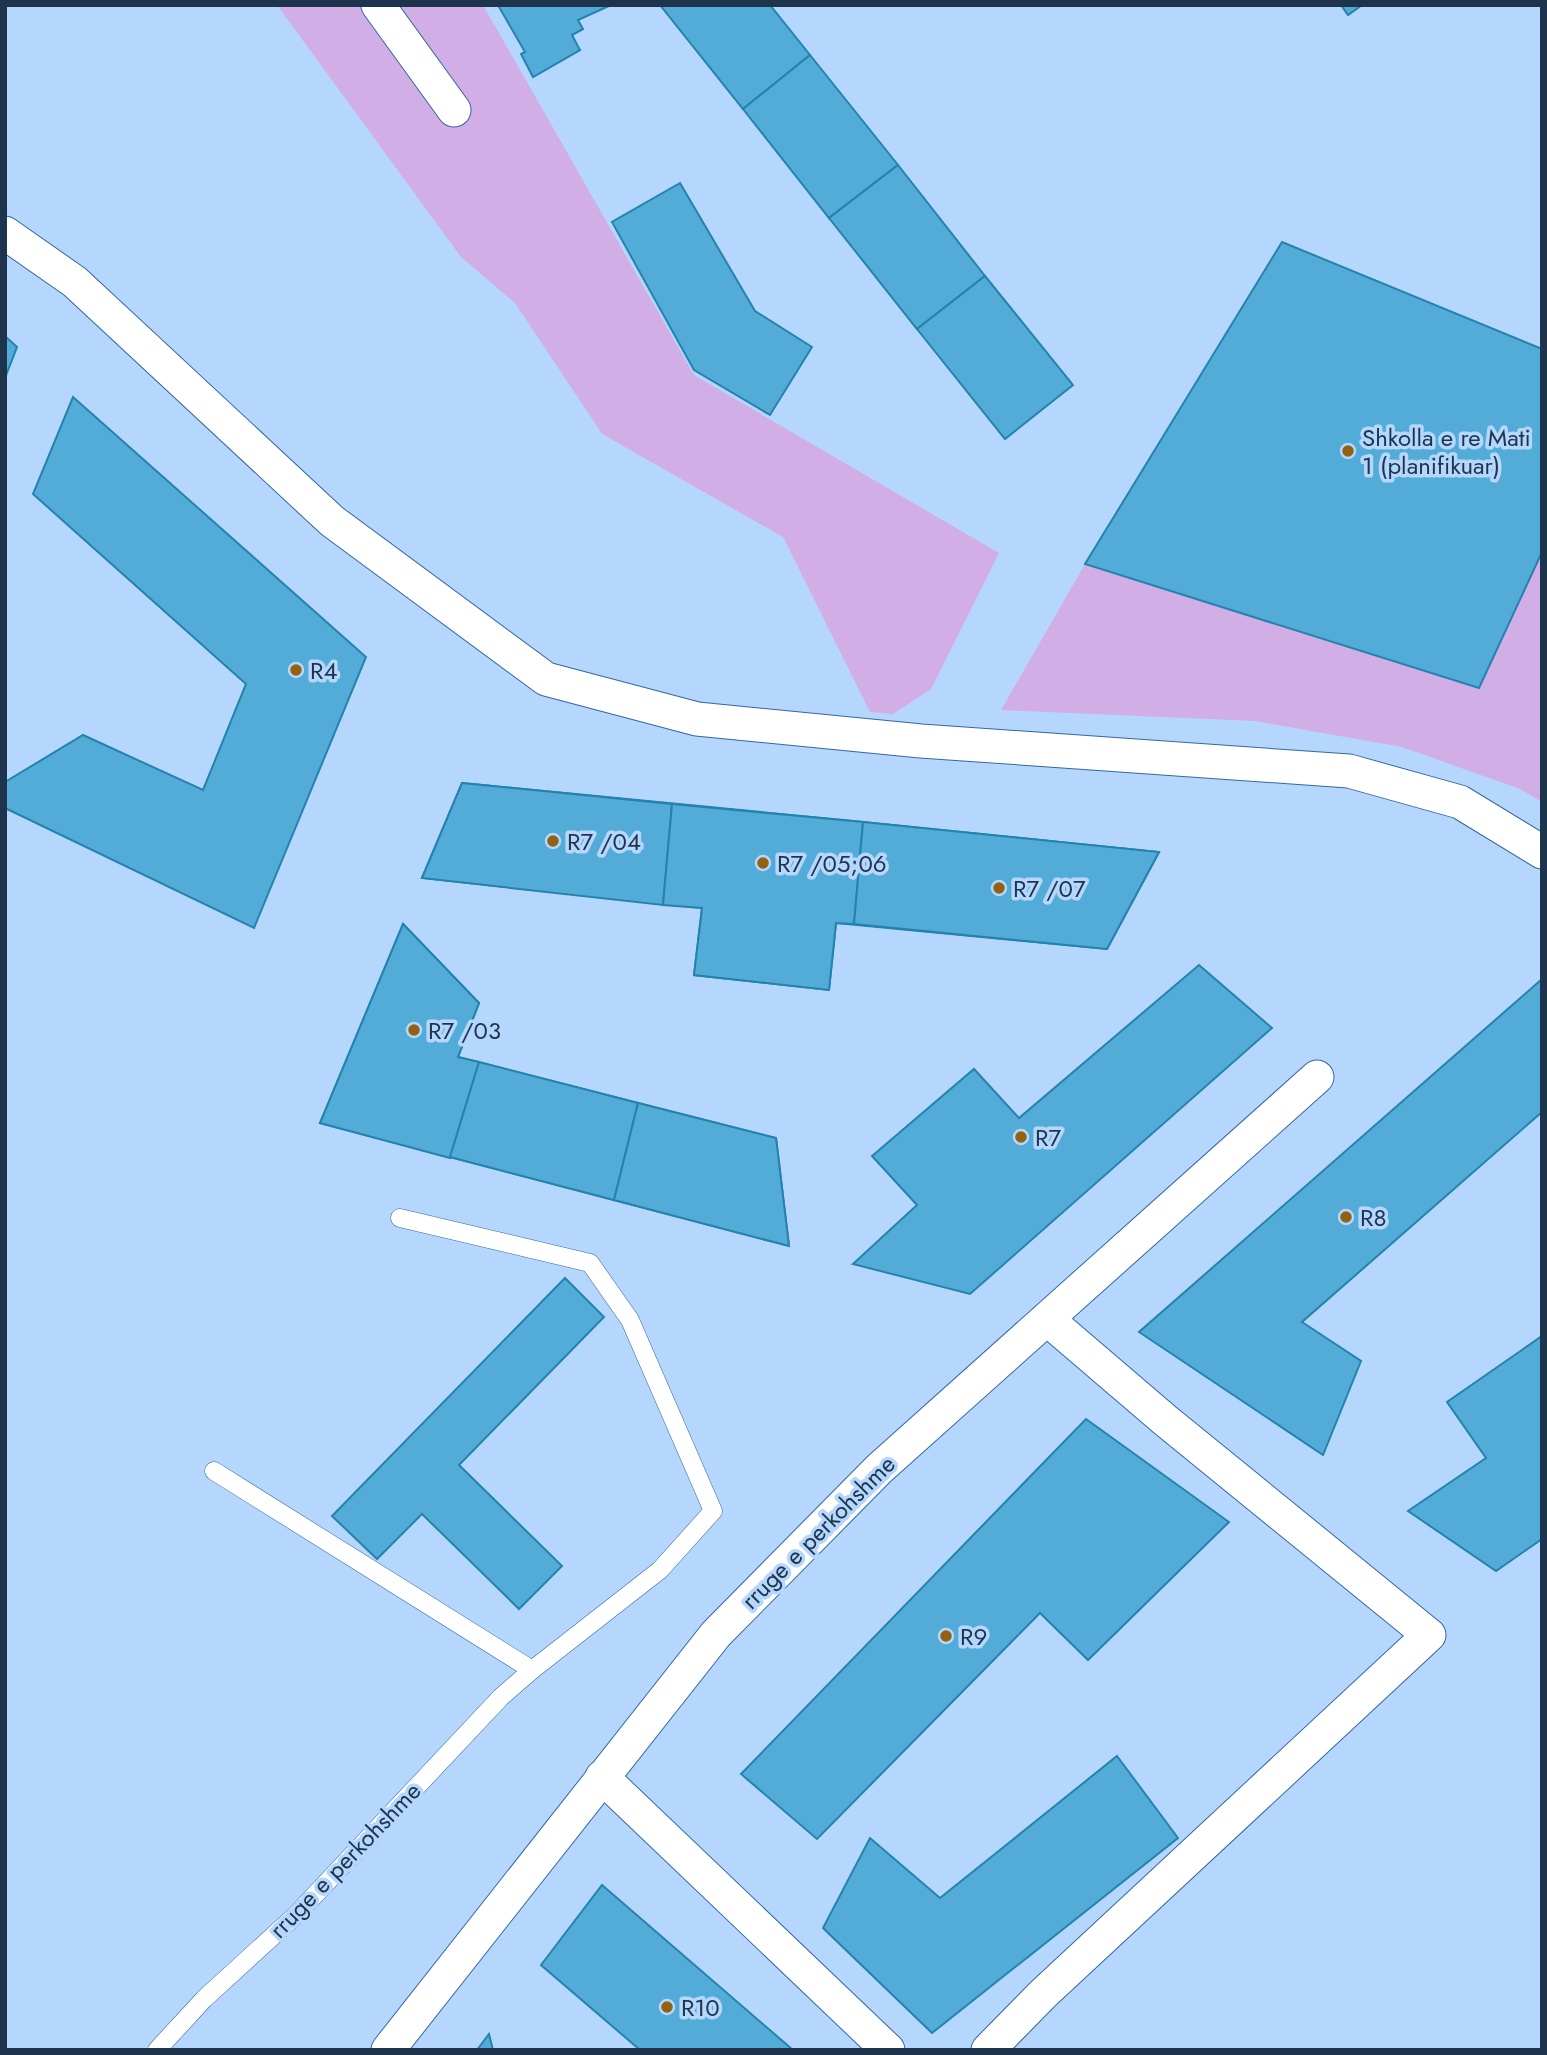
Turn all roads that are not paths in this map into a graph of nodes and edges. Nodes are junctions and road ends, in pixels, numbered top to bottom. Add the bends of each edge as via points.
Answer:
1 (378, 5) edge
2 (454, 110) dead end
3 (5, 233) edge
4 (1542, 852) edge
5 (1317, 1077) dead end
6 (400, 1219) dead end
7 (1047, 1319) junction
8 (214, 1471) dead end
9 (532, 1670) junction
10 (602, 1777) junction
11 (157, 2050) edge
12 (388, 2050) edge
13 (888, 2050) edge
14 (988, 2050) edge

1 - 2 street
3 - 4 street via 75,282 332,521 546,679 697,719 921,741 1349,771 1460,802
5 - 7 street, rruge e perkohshme
6 - 9 lane, rruge e perkohshme via 590,1263 630,1320 713,1511 660,1570
7 - 10 street, rruge e perkohshme via 879,1469 716,1634
7 - 14 street via 1429,1635
8 - 9 lane
9 - 11 lane, rruge e perkohshme via 501,1696 296,1915 204,1999
10 - 12 street, rruge e perkohshme
10 - 13 street

